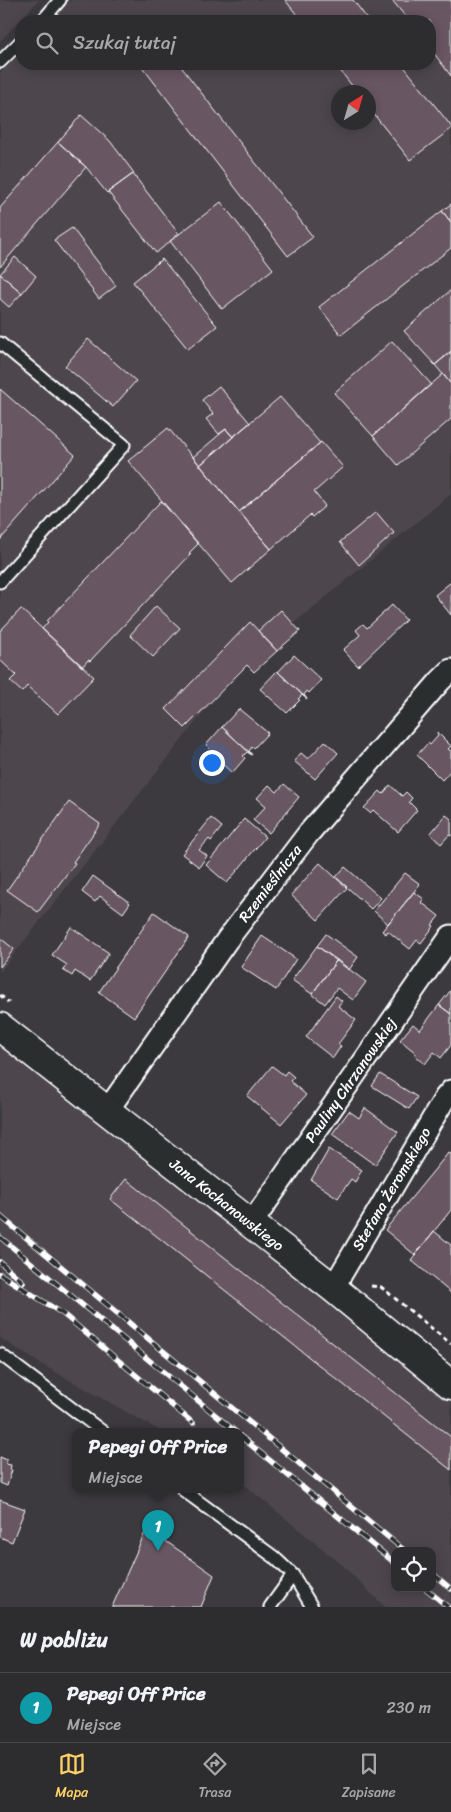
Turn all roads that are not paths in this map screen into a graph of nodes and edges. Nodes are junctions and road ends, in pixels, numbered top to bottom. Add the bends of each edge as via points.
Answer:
1 (60, 0) edge
2 (47, 15) edge
3 (15, 47) edge
4 (0, 62) edge
5 (0, 344) edge
6 (0, 582) edge
7 (451, 670) edge
8 (451, 936) edge
9 (0, 1026) edge
10 (451, 1091) edge
11 (107, 1111) junction
12 (250, 1224) junction
13 (333, 1288) junction
14 (0, 1354) edge
15 (451, 1385) edge
16 (98, 1428) edge
17 (187, 1493) edge
18 (293, 1575) junction
19 (270, 1607) edge
20 (312, 1607) edge

1 - 2 lane
3 - 4 lane
5 - 6 lane via 124,445
7 - 11 street, Rzemieślnicza via 308,834 227,940
8 - 12 street, Pauliny Chrzanowskiej
9 - 11 street, Jana Kochanowskiego
10 - 13 street, Stefana Żeromskiego
11 - 12 street, Jana Kochanowskiego
12 - 13 street, Jana Kochanowskiego
13 - 15 street, Jana Kochanowskiego
14 - 16 lane
17 - 18 lane via 274,1557
18 - 19 lane
18 - 20 lane

